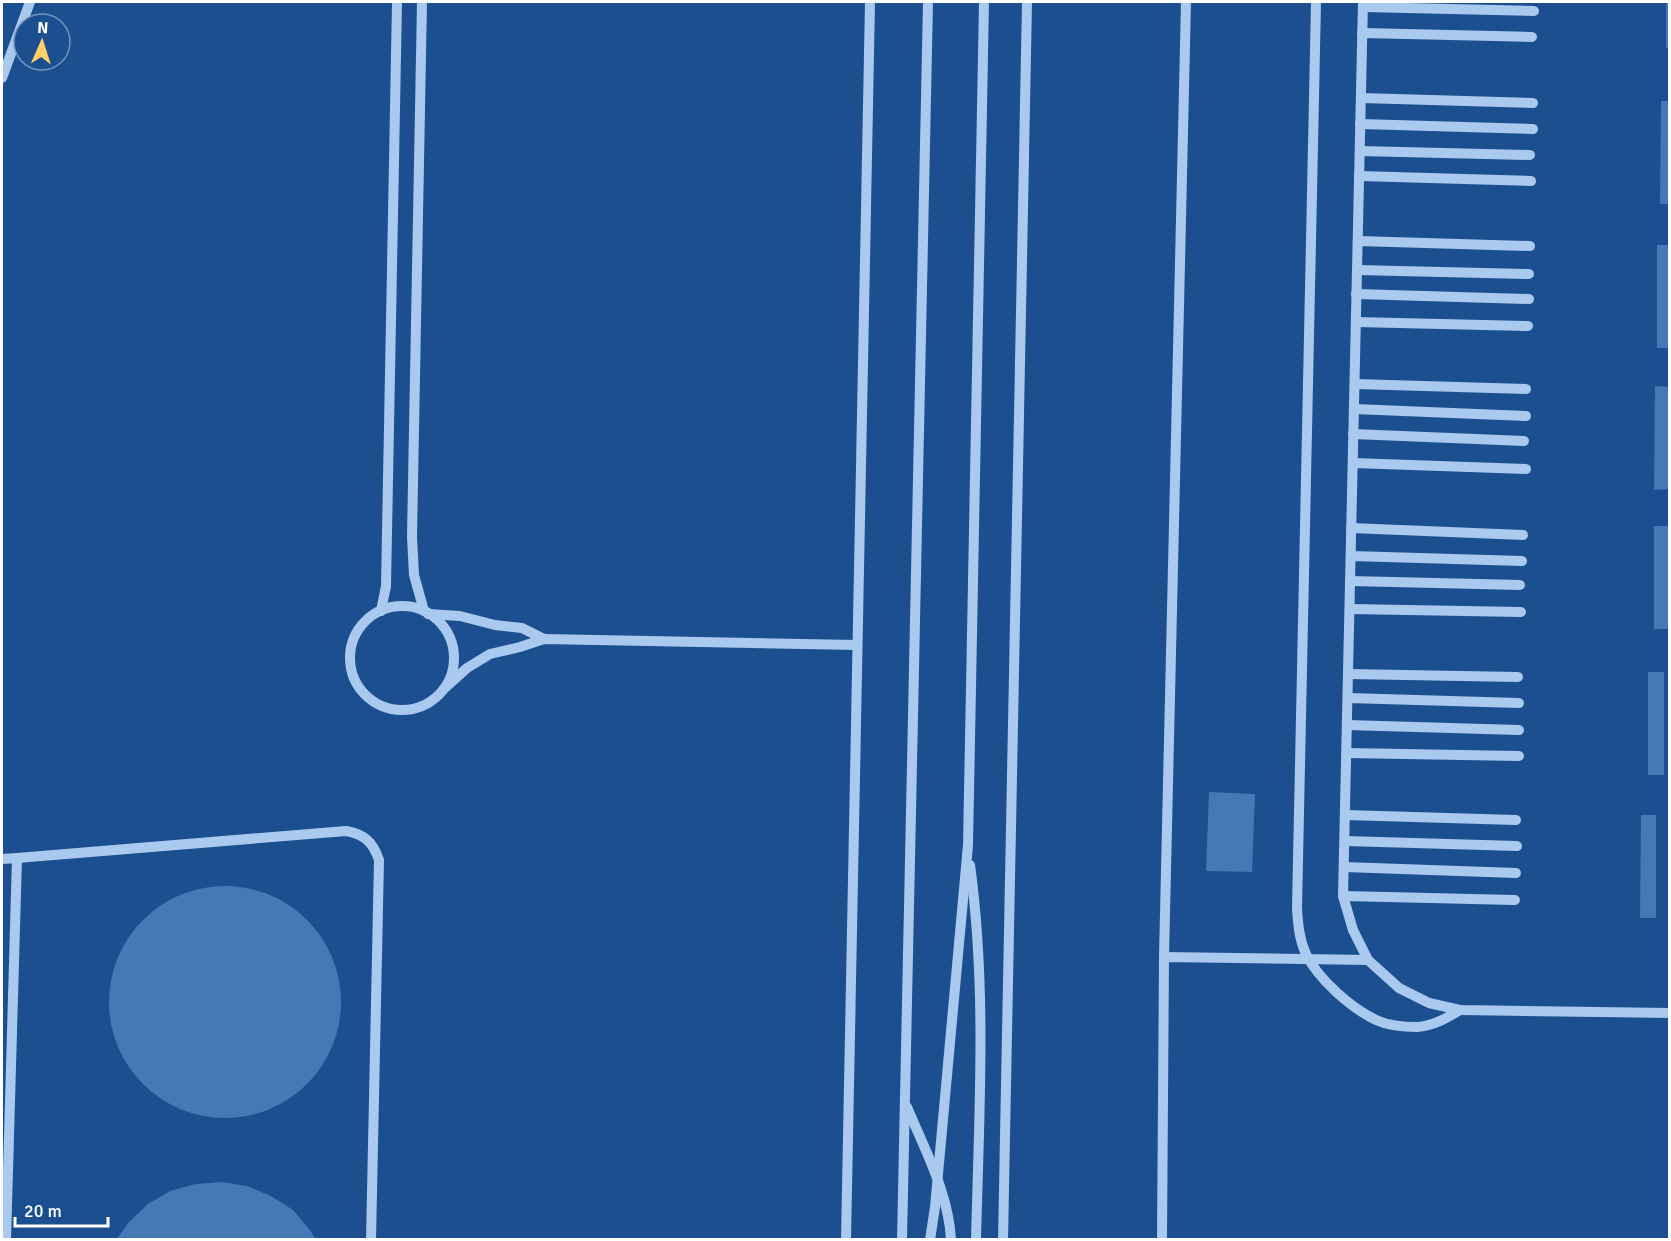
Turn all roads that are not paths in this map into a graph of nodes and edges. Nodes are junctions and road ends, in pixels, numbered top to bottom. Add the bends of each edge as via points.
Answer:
1 (30, 2) edge
2 (397, 2) edge
3 (422, 2) edge
4 (870, 2) edge
5 (928, 2) edge
6 (984, 2) edge
7 (1028, 2) edge
8 (1186, 2) edge
9 (1316, 2) edge
10 (1363, 4) edge
11 (1534, 11) dead end
12 (1362, 33) junction
13 (1532, 37) dead end
14 (2, 78) edge
15 (1361, 98) junction
16 (1533, 103) dead end
17 (1360, 124) junction
18 (1533, 129) dead end
19 (1360, 151) junction
20 (1530, 155) dead end
21 (1359, 176) junction
22 (1531, 181) dead end
23 (1358, 241) junction
24 (1530, 246) dead end
25 (1357, 270) junction
26 (1529, 273) dead end
27 (1356, 294) junction
28 (1529, 299) dead end
29 (1356, 322) junction
30 (1528, 326) dead end
31 (1355, 384) junction
32 (1526, 389) dead end
33 (1354, 409) junction
34 (1526, 416) dead end
35 (1353, 434) junction
36 (1524, 441) dead end
37 (1353, 464) junction
38 (1526, 469) dead end
39 (1351, 528) junction
40 (1522, 535) dead end
41 (1351, 556) junction
42 (1522, 561) dead end
43 (1350, 581) junction
44 (1520, 585) dead end
45 (1350, 609) junction
46 (381, 611) junction
47 (1521, 612) dead end
48 (426, 613) junction
49 (544, 639) junction
50 (858, 645) junction
51 (1348, 674) junction
52 (1518, 677) dead end
53 (446, 687) junction
54 (1348, 698) junction
55 (1519, 703) dead end
56 (1347, 725) junction
57 (1519, 730) dead end
58 (1347, 753) junction
59 (1519, 756) dead end
60 (1345, 815) junction
61 (1516, 820) dead end
62 (1344, 841) junction
63 (968, 845) junction
64 (1517, 846) dead end
65 (17, 858) junction
66 (2, 859) edge
67 (1344, 867) junction
68 (1516, 873) dead end
69 (1343, 896) junction
70 (1515, 900) dead end
71 (1164, 957) junction
72 (1310, 959) junction
73 (1368, 960) junction
74 (1460, 1010) junction
75 (1670, 1013) edge
76 (905, 1102) junction
77 (938, 1180) junction
78 (6, 1239) edge
79 (371, 1239) edge
80 (846, 1239) edge
81 (902, 1239) edge
82 (930, 1239) edge
83 (951, 1239) edge
84 (976, 1239) edge
85 (1002, 1239) edge
86 (1162, 1239) edge

1 - 14 street
2 - 46 street via 386,586
3 - 48 street via 412,537 414,575
4 - 50 street
5 - 76 street
6 - 63 street
7 - 85 street
8 - 71 street
9 - 72 street via 1298,908 1299,932
10 - 11 street
10 - 12 street
12 - 13 street
12 - 15 street
15 - 16 street
15 - 17 street
17 - 18 street
17 - 19 street
19 - 20 street
19 - 21 street
21 - 22 street
21 - 23 street
23 - 24 street
23 - 25 street
25 - 26 street
25 - 27 street
27 - 28 street
27 - 29 street
29 - 30 street
29 - 31 street
31 - 32 street
31 - 33 street
33 - 34 street
33 - 35 street
35 - 36 street
35 - 37 street
37 - 38 street
37 - 39 street
39 - 40 street
39 - 41 street
41 - 42 street
41 - 43 street
43 - 44 street
43 - 45 street
45 - 47 street
45 - 51 street
46 - 48 street via 410,607
46 - 53 street via 359,630 352,643 352,672 358,686 380,705 409,710 436,698
48 - 49 street via 522,628
48 - 53 street via 437,619 452,644 454,659
49 - 50 street
49 - 53 street via 490,654
50 - 80 street
51 - 52 street
51 - 54 street
54 - 55 street
54 - 56 street
56 - 57 street
56 - 58 street
58 - 59 street
58 - 60 street
60 - 61 street
60 - 62 street
62 - 64 street
62 - 67 street
63 - 77 street
63 - 84 street via 977,911 980,985
65 - 66 street
65 - 78 street
65 - 79 street via 346,831 368,839 379,860
67 - 68 street
67 - 69 street
69 - 70 street
69 - 73 street via 1353,930
71 - 72 street
71 - 86 street
72 - 73 street
72 - 74 street via 1323,979 1376,1020 1420,1027
73 - 74 street via 1399,988 1428,1003
74 - 75 street
76 - 77 street
76 - 81 street
77 - 82 street
77 - 83 street

